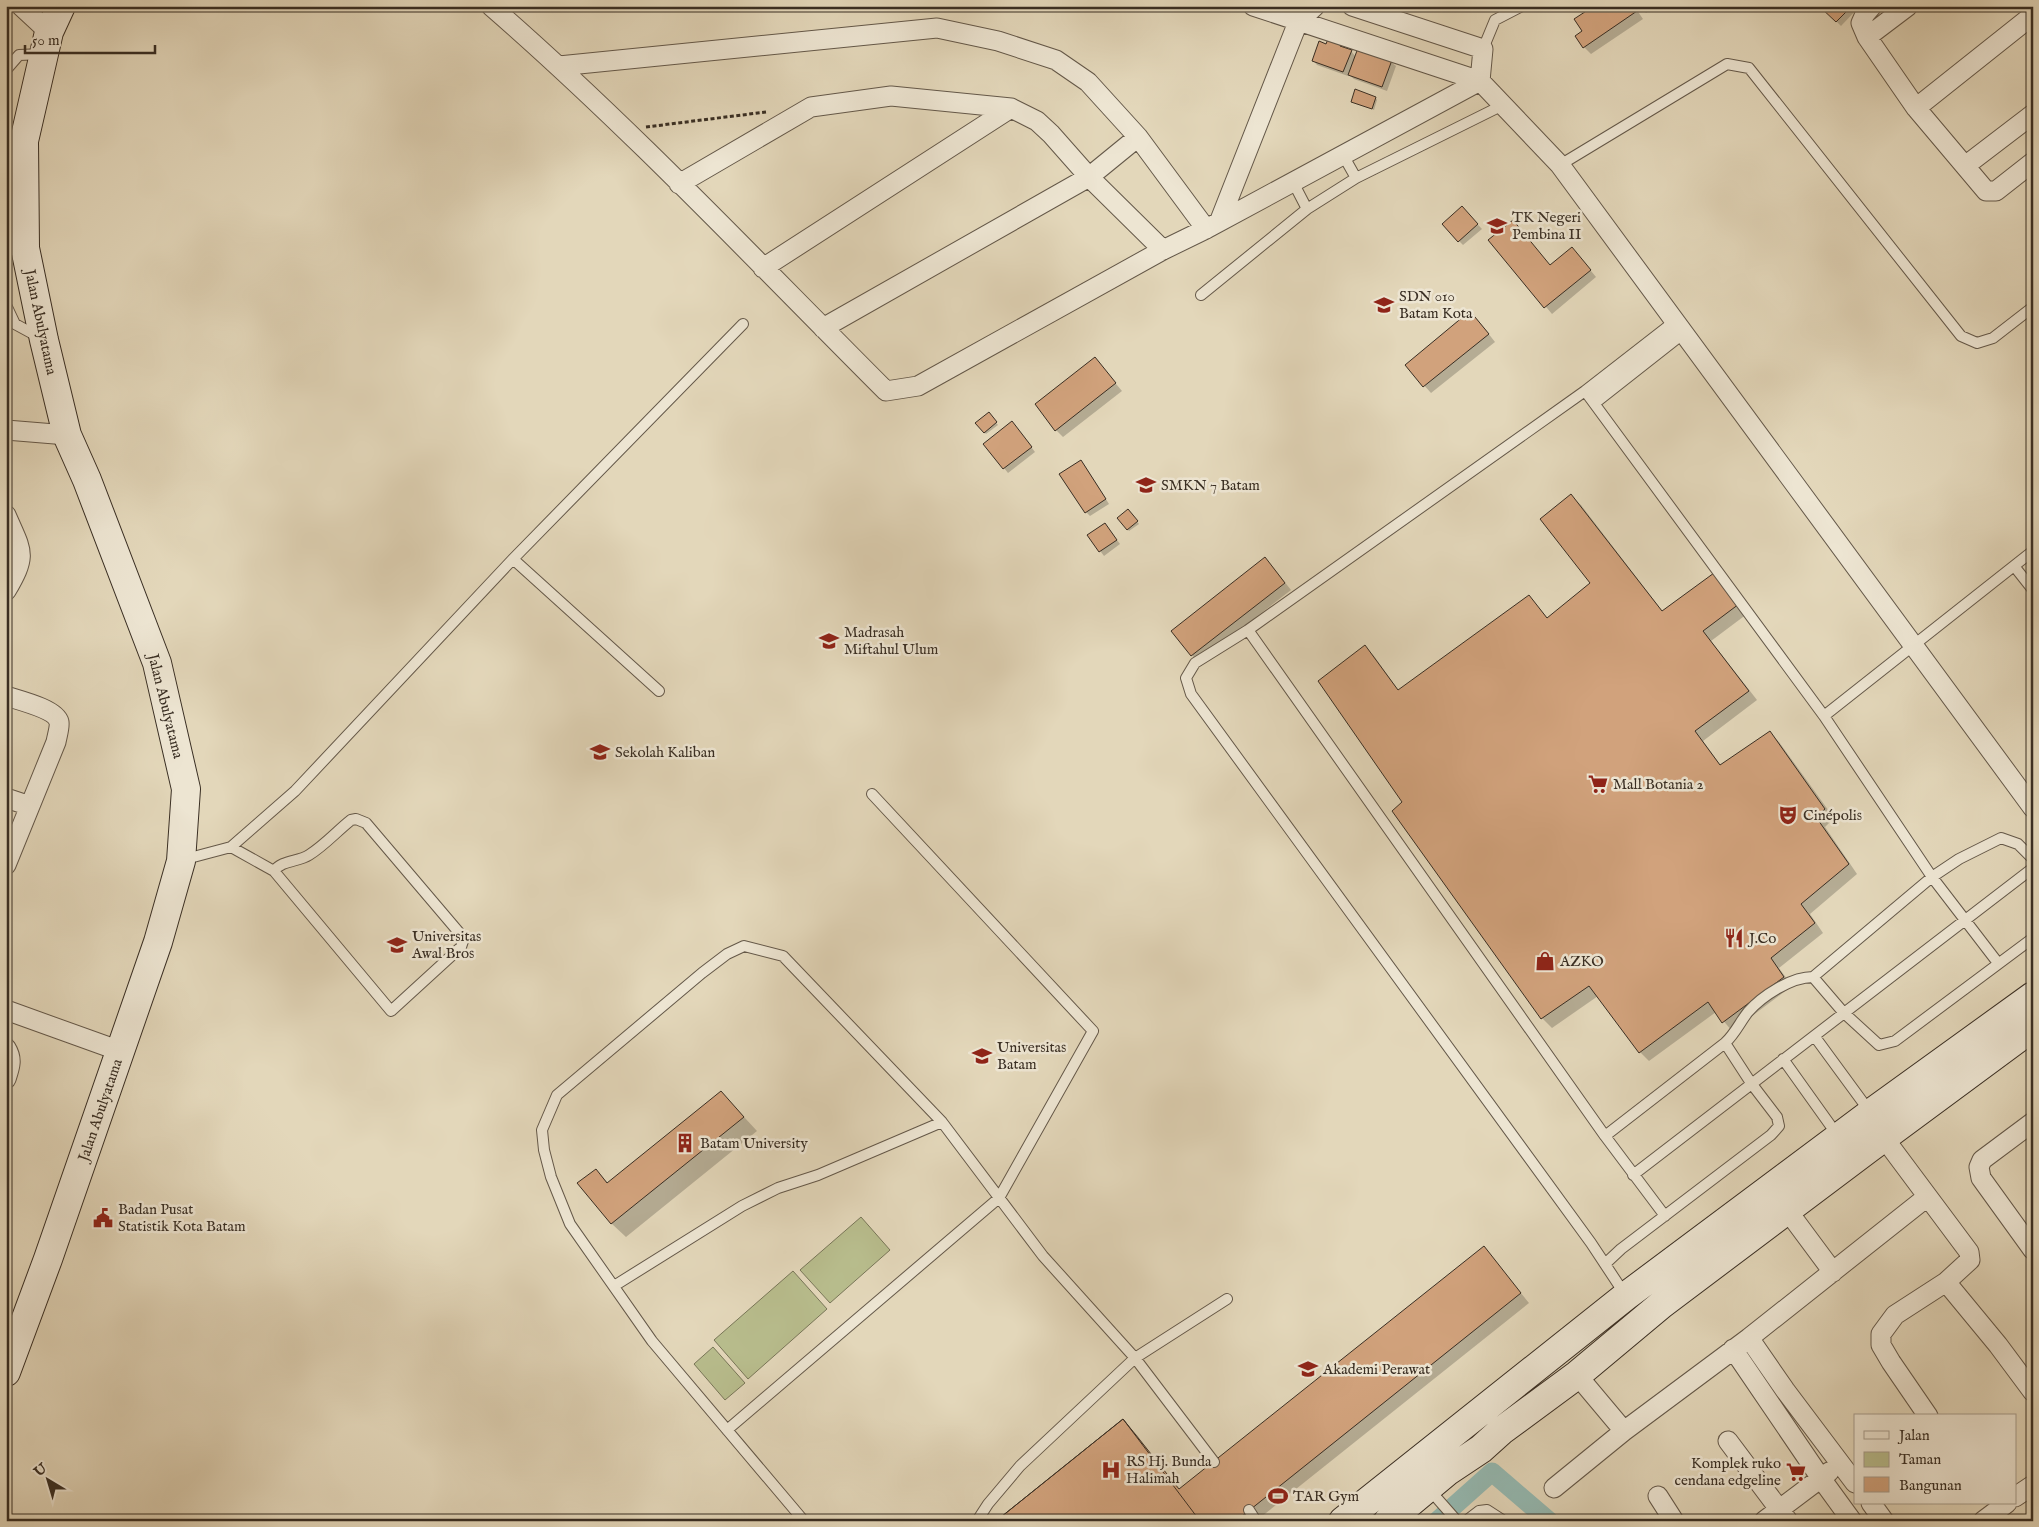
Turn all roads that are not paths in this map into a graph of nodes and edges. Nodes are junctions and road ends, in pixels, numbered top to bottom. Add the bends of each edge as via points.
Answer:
1 (21, 6) edge
2 (61, 6) edge
3 (490, 6) edge
4 (1253, 6) edge
5 (1315, 6) edge
6 (1352, 6) edge
7 (1522, 6) edge
8 (1872, 6) edge
9 (1908, 6) edge
10 (2033, 15) edge
11 (1298, 22) junction
12 (1867, 37) junction
13 (46, 43) junction
14 (1483, 48) junction
15 (559, 66) junction
16 (6, 70) edge
17 (1480, 81) junction
18 (1503, 105) junction
19 (1011, 108) junction
20 (1916, 108) junction
21 (2033, 114) edge
22 (1138, 137) junction
23 (1342, 155) junction
24 (2033, 162) edge
25 (1560, 165) junction
26 (1965, 166) junction
27 (1090, 177) junction
28 (1356, 178) junction
29 (1293, 182) junction
30 (679, 184) junction
31 (1308, 208) junction
32 (1213, 225) junction
33 (16, 244) edge
34 (1163, 250) junction
35 (763, 268) junction
36 (1201, 295) dead end
37 (6, 305) edge
38 (2033, 307) edge
39 (743, 324) dead end
40 (1680, 327) junction
41 (823, 328) junction
42 (44, 340) junction
43 (1590, 397) junction
44 (7, 433) edge
45 (67, 435) junction
46 (6, 514) edge
47 (2033, 552) edge
48 (513, 559) junction
49 (2014, 566) junction
50 (2033, 590) edge
51 (6, 591) edge
52 (1248, 630) junction
53 (1912, 646) junction
54 (659, 691) dead end
55 (6, 696) edge
56 (1824, 716) junction
57 (872, 794) dead end
58 (6, 798) edge
59 (2032, 803) edge
60 (30, 806) junction
61 (232, 847) junction
62 (2033, 860) edge
63 (181, 861) junction
64 (6, 865) edge
65 (2033, 868) edge
66 (274, 870) junction
67 (1932, 877) junction
68 (1966, 920) junction
69 (2033, 938) edge
70 (1998, 963) junction
71 (1813, 977) junction
72 (2033, 996) edge
73 (6, 1010) edge
74 (1843, 1012) junction
75 (2033, 1027) edge
76 (1815, 1037) junction
77 (1725, 1043) junction
78 (6, 1048) edge
79 (120, 1050) junction
80 (1784, 1059) junction
81 (6, 1079) edge
82 (1751, 1083) junction
83 (1871, 1113) junction
84 (942, 1122) junction
85 (2033, 1122) edge
86 (1605, 1136) junction
87 (1839, 1137) junction
88 (1884, 1138) junction
89 (1633, 1175) junction
90 (1928, 1197) junction
91 (999, 1198) junction
92 (1787, 1210) junction
93 (1665, 1216) junction
94 (2033, 1250) edge
95 (1605, 1264) junction
96 (1832, 1272) junction
97 (1946, 1282) junction
98 (614, 1286) junction
99 (1626, 1296) junction
100 (1227, 1299) dead end
101 (1749, 1338) junction
102 (1733, 1349) junction
103 (1134, 1358) junction
104 (6, 1372) edge
105 (1577, 1375) junction
106 (2033, 1392) edge
107 (1483, 1410) junction
108 (1927, 1414) edge
109 (727, 1430) junction
110 (1501, 1431) junction
111 (1624, 1431) junction
112 (1728, 1440) dead end
113 (1214, 1462) dead end
114 (1840, 1464) junction
115 (1820, 1477) junction
116 (1854, 1482) edge
117 (2033, 1484) edge
118 (1554, 1488) dead end
119 (1433, 1494) junction
120 (1658, 1496) dead end
121 (2016, 1496) edge
122 (1872, 1504) edge
123 (1249, 1510) dead end
124 (1784, 1515) edge
125 (1455, 1518) edge
126 (804, 1521) edge
127 (977, 1521) edge
128 (1256, 1521) edge
129 (1343, 1521) edge
130 (1388, 1521) edge
131 (1466, 1521) edge
132 (1504, 1521) edge
133 (1674, 1521) edge
134 (1764, 1521) edge
135 (1852, 1521) edge
136 (1884, 1521) edge

1 - 13 street
2 - 13 main road, Jalan Abulyatama
3 - 15 street
4 - 11 street
5 - 11 street
6 - 14 street
7 - 14 lane via 1495,20
8 - 12 street via 1862,23
9 - 12 street
10 - 20 street
11 - 17 street
11 - 32 street
12 - 20 street
13 - 16 lane via 19,55
13 - 33 main road, Jalan Abulyatama via 24,141
14 - 17 street
15 - 22 street via 937,28 998,41 1056,60 1088,82
15 - 30 street
17 - 18 street
17 - 23 street
18 - 25 street
18 - 28 lane
19 - 27 street via 1037,121
19 - 30 street via 891,96 811,107
19 - 35 street
20 - 26 street
21 - 26 street
22 - 27 street
22 - 32 street
23 - 28 lane
23 - 29 street
24 - 26 street via 1996,191 1986,191
25 - 38 lane via 1727,64 1749,68 1961,336 1976,343 1994,338
25 - 40 street
27 - 34 street
27 - 41 street
28 - 31 lane
29 - 31 lane
29 - 32 street
30 - 35 street
31 - 36 lane
32 - 34 street
33 - 42 main road, Jalan Abulyatama
34 - 41 street via 918,386 886,391
35 - 41 street
37 - 42 lane via 15,324
39 - 48 lane
40 - 43 lane
40 - 43 lane
40 - 53 street
42 - 45 main road, Jalan Abulyatama
43 - 52 lane
43 - 56 lane
44 - 45 street
45 - 63 main road, Jalan Abulyatama via 158,663 186,789
46 - 51 street via 22,551 19,569
47 - 49 lane
48 - 54 lane
48 - 61 lane via 295,791
49 - 50 lane
49 - 53 lane
52 - 86 lane
52 - 95 lane via 1195,664 1186,678 1191,694
53 - 56 lane
53 - 59 street
55 - 60 street via 46,710 60,723 56,742
56 - 67 lane
57 - 91 lane via 1093,1031
58 - 60 street
60 - 64 street
61 - 63 lane
61 - 66 lane
62 - 67 lane via 2018,844 2001,838 1958,859
63 - 79 main road, Jalan Abulyatama via 158,942
65 - 68 lane
66 - 66 lane via 284,863 308,856 351,820 360,820 366,823 462,936 463,943 390,1011
67 - 68 lane
67 - 71 lane
68 - 70 lane
68 - 74 lane
69 - 70 lane
70 - 74 lane via 1895,1041 1879,1045
71 - 74 lane
71 - 77 lane via 1786,984 1763,999 1748,1012
72 - 83 main road
73 - 79 street
74 - 76 lane
75 - 88 main road
76 - 80 lane
76 - 83 lane
77 - 82 lane
77 - 86 lane
78 - 81 street via 11,1060
79 - 104 main road, Jalan Abulyatama
80 - 82 lane
80 - 87 lane
82 - 89 lane
82 - 93 lane via 1777,1117 1779,1126 1772,1135
83 - 87 main road
84 - 91 lane
84 - 98 lane via 818,1175 778,1188 742,1206
84 - 98 lane via 783,956 744,946 727,954 557,1095 542,1130 551,1177 570,1224
85 - 94 street via 1982,1160 1979,1168 1981,1178
86 - 89 lane
87 - 99 main road
88 - 90 street
88 - 92 main road
89 - 93 lane
90 - 96 street
90 - 97 street via 1969,1252 1970,1260
91 - 103 lane via 1043,1256
91 - 109 lane
92 - 96 street
92 - 105 main road via 1662,1304
93 - 95 lane
95 - 99 lane
96 - 101 street
97 - 106 street
97 - 108 street via 1895,1315 1881,1334 1891,1362
98 - 109 lane via 652,1341
99 - 107 main road
100 - 103 lane
101 - 102 street
101 - 114 street
102 - 111 street
102 - 115 street
103 - 113 lane
103 - 127 lane via 1020,1466
105 - 110 main road
105 - 111 street
107 - 110 main road
107 - 129 main road
109 - 126 lane
110 - 119 main road
111 - 118 street
112 - 124 street
114 - 115 street
114 - 116 street
115 - 124 street
115 - 135 street
117 - 121 street
119 - 125 lane
119 - 130 main road
120 - 133 street
122 - 136 street
123 - 128 lane
124 - 134 street
131 - 132 lane via 1479,1511 1487,1510

